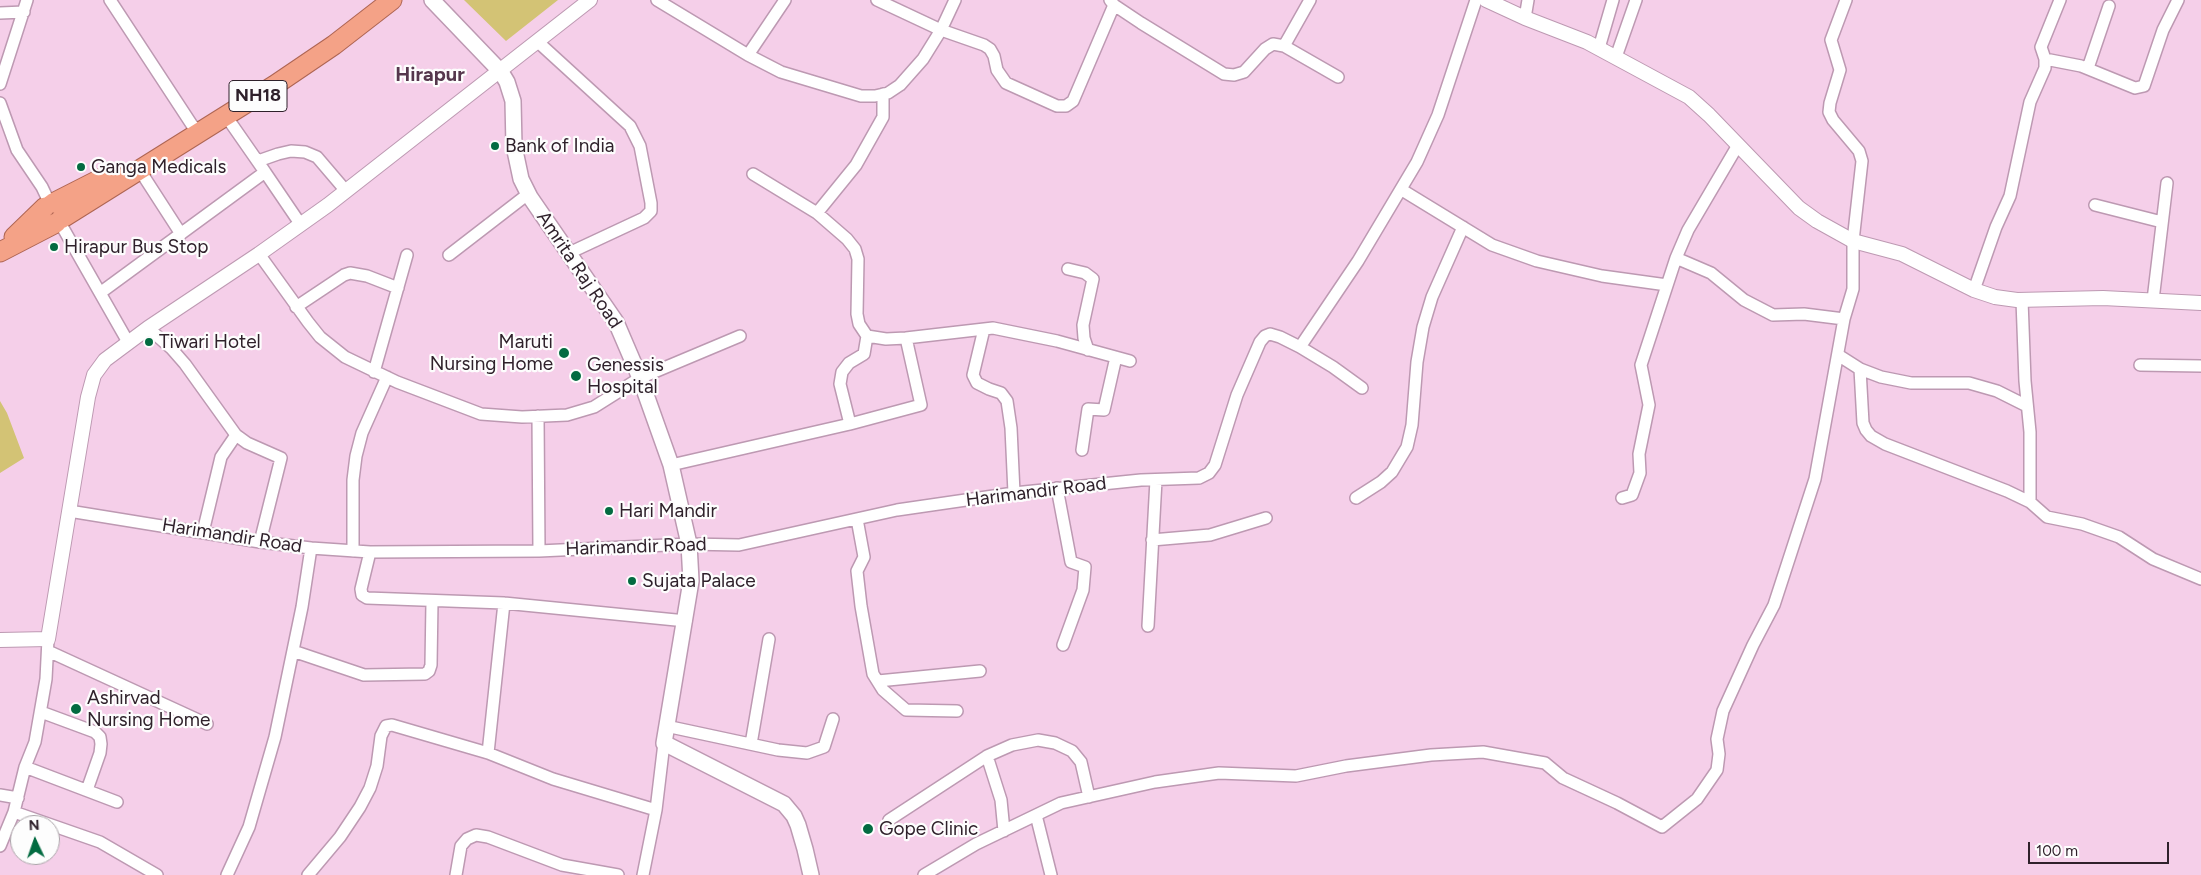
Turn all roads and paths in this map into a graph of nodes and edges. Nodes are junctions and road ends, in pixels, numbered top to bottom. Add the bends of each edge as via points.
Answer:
1 (27, 0) edge
2 (110, 0) edge
3 (376, 0) edge
4 (392, 0) edge
5 (432, 0) edge
6 (590, 0) edge
7 (657, 0) edge
8 (785, 0) edge
9 (877, 0) edge
10 (955, 0) edge
11 (1310, 0) edge
12 (1476, 0) edge
13 (1486, 0) edge
14 (1528, 0) edge
15 (1613, 0) edge
16 (1636, 0) edge
17 (1846, 0) edge
18 (2060, 0) edge
19 (2178, 0) edge
20 (1112, 2) edge
21 (2109, 6) dead end
22 (24, 12) junction
23 (0, 13) edge
24 (1525, 18) junction
25 (941, 30) junction
26 (538, 42) junction
27 (1284, 46) junction
28 (1598, 48) junction
29 (748, 55) junction
30 (1616, 57) junction
31 (2045, 59) junction
32 (2088, 68) junction
33 (500, 72) junction
34 (1338, 77) dead end
35 (0, 84) edge
36 (883, 94) junction
37 (0, 102) edge
38 (226, 116) junction
39 (196, 129) junction
40 (5, 130) edge
41 (1738, 145) junction
42 (258, 161) junction
43 (139, 170) junction
44 (265, 172) junction
45 (752, 174) dead end
46 (2168, 183) dead end
47 (1402, 190) junction
48 (346, 191) junction
49 (528, 194) junction
50 (2095, 205) dead end
51 (54, 213) junction
52 (817, 213) junction
53 (2162, 222) junction
54 (301, 225) junction
55 (1463, 227) junction
56 (181, 234) junction
57 (1853, 241) junction
58 (0, 251) edge
59 (570, 253) junction
60 (259, 254) junction
61 (449, 254) dead end
62 (407, 255) dead end
63 (1676, 258) junction
64 (1068, 269) dead end
65 (1668, 284) junction
66 (398, 288) junction
67 (1974, 290) junction
68 (100, 294) junction
69 (2022, 300) junction
70 (2153, 300) junction
71 (2201, 303) edge
72 (296, 307) junction
73 (1844, 319) junction
74 (148, 328) junction
75 (984, 329) junction
76 (740, 336) dead end
77 (867, 336) junction
78 (906, 338) junction
79 (128, 342) junction
80 (1300, 347) junction
81 (1088, 350) junction
82 (1838, 355) junction
83 (1116, 357) junction
84 (1130, 361) dead end
85 (2140, 365) dead end
86 (2201, 366) edge
87 (1860, 370) junction
88 (374, 372) junction
89 (388, 378) junction
90 (640, 378) junction
91 (1362, 388) dead end
92 (2027, 406) junction
93 (538, 416) junction
94 (850, 424) junction
95 (236, 435) junction
96 (1082, 450) dead end
97 (671, 465) junction
98 (1156, 480) junction
99 (1057, 488) junction
100 (1014, 493) junction
101 (1356, 498) dead end
102 (1622, 498) dead end
103 (2030, 502) junction
104 (70, 511) junction
105 (1266, 518) dead end
106 (857, 519) junction
107 (203, 532) junction
108 (1152, 540) junction
109 (260, 542) junction
110 (689, 544) junction
111 (311, 548) junction
112 (352, 551) junction
113 (539, 551) junction
114 (370, 552) junction
115 (2201, 579) edge
116 (432, 602) junction
117 (504, 603) junction
118 (686, 621) junction
119 (1148, 626) dead end
120 (769, 639) dead end
121 (0, 640) edge
122 (48, 645) junction
123 (1063, 645) dead end
124 (294, 651) junction
125 (980, 671) dead end
126 (878, 682) junction
127 (957, 710) dead end
128 (41, 712) junction
129 (833, 719) dead end
130 (207, 724) dead end
131 (666, 726) junction
132 (664, 743) junction
133 (750, 744) junction
134 (488, 752) junction
135 (987, 756) junction
136 (25, 767) junction
137 (87, 790) junction
138 (0, 795) edge
139 (1089, 797) junction
140 (18, 798) junction
141 (117, 802) dead end
142 (656, 810) junction
143 (14, 812) junction
144 (1036, 815) junction
145 (888, 820) dead end
146 (1004, 831) junction
147 (0, 846) edge
148 (943, 871) edge
149 (157, 875) edge
150 (227, 875) edge
151 (308, 875) edge
152 (456, 875) edge
153 (618, 875) edge
154 (643, 875) edge
155 (810, 875) edge
156 (924, 875) edge
157 (1051, 875) edge

1 - 22 street
2 - 39 street
3 - 39 highway, NH18
4 - 38 highway, NH18 via 334,45
5 - 33 main road, Amrita Raj Road
6 - 26 street
7 - 29 street
8 - 29 street
9 - 25 street
10 - 25 street
11 - 27 street
12 - 47 street via 1438,116
13 - 24 street
14 - 24 street
15 - 28 street
16 - 30 street
17 - 57 street via 1831,40 1840,70 1829,112 1859,151 1862,162
18 - 31 street via 2041,47
19 - 32 street via 2163,30 2144,86 2135,88
20 - 25 street via 1073,101 1066,106 1057,106 1006,83 997,70 990,49
20 - 27 street via 1224,74 1244,72 1264,49 1273,44
21 - 32 street
22 - 23 street
22 - 35 street
24 - 28 street
25 - 36 street via 923,59 900,85
26 - 33 street
26 - 59 street via 630,126 640,146 651,203 651,212 644,218
27 - 34 street
28 - 30 street
29 - 36 street via 792,77 861,96
30 - 41 street via 1688,97
31 - 32 street
31 - 67 street via 2045,68 2030,102 2010,196
33 - 48 street
33 - 49 main road, Amrita Raj Road via 511,92 515,157
36 - 52 street via 883,117 856,166
37 - 40 street
38 - 39 highway, NH18
38 - 42 street
39 - 43 highway, NH18
39 - 51 highway, NH18 via 113,172
40 - 51 street via 42,187
41 - 57 street via 1799,208
41 - 63 street via 1688,230
42 - 44 street
42 - 48 street via 284,152 305,152 317,157
43 - 51 highway, NH18
43 - 56 street
44 - 54 street
44 - 56 street
45 - 52 street
46 - 53 street
47 - 55 street
47 - 80 street
48 - 54 street
49 - 59 main road, Amrita Raj Road
49 - 61 street
50 - 53 street
51 - 58 highway, NH18
51 - 68 street
52 - 77 street via 855,249 858,259 857,314
53 - 70 street
54 - 60 street
55 - 65 street via 1492,245 1538,261 1602,276
55 - 101 street via 1432,296 1423,327 1407,447 1392,472
56 - 68 street
57 - 67 street via 1902,254
57 - 73 street via 1853,289
59 - 90 main road, Amrita Raj Road via 616,322
60 - 72 street
60 - 74 street
62 - 66 street
63 - 65 street
63 - 73 street via 1711,273 1744,300 1773,315 1804,314
64 - 81 street via 1085,273 1093,279 1083,324
65 - 102 street via 1641,365 1649,405 1639,454 1640,473 1632,495
66 - 72 street via 350,273
66 - 88 street
67 - 69 street via 1994,297
68 - 79 street
69 - 70 street
69 - 92 street
70 - 71 street
72 - 88 street via 320,337 345,357
73 - 82 street
74 - 79 street
74 - 95 street via 185,364
75 - 78 street
75 - 81 street via 993,328
75 - 100 street via 973,375 977,383 1001,393 1007,401
76 - 90 street
77 - 78 street
77 - 94 street via 864,354 849,363 842,372 840,384
78 - 94 street via 921,405
79 - 104 street via 105,360 92,381
80 - 91 street
80 - 98 street, Harimandir Road via 1275,334 1265,336 1237,395 1215,465 1200,478
81 - 83 street
82 - 87 street
82 - 139 street via 1815,479 1774,605 1723,712 1717,739 1718,770 1697,799 1662,827 1563,778 1545,764 1483,752 1356,764 1296,776 1218,773 1155,782
83 - 84 street
83 - 96 street via 1104,410 1088,409
85 - 86 street
87 - 92 street via 1911,383 1969,383
87 - 103 street via 1863,423 1871,436
88 - 89 street
89 - 93 street via 481,414
89 - 112 street via 372,410 356,456
90 - 93 street via 594,407 567,415
90 - 97 main road, Amrita Raj Road
92 - 103 street
93 - 113 street
94 - 97 street
95 - 107 street via 221,457
95 - 109 street via 282,458
97 - 110 main road, Amrita Raj Road
98 - 99 street, Harimandir Road
98 - 108 street
99 - 100 street, Harimandir Road
99 - 123 street via 1071,562 1085,567 1084,590
100 - 106 street, Harimandir Road via 896,510
103 - 115 street via 2047,517 2082,524 2119,537 2153,559
104 - 107 street, Harimandir Road
104 - 122 street
105 - 108 street via 1210,534
106 - 110 street, Harimandir Road via 738,545
106 - 126 street via 864,557 857,571 861,606 873,674
107 - 109 street, Harimandir Road
108 - 119 street
109 - 111 street, Harimandir Road
110 - 113 street, Harimandir Road
110 - 118 main road, Amrita Raj Road via 691,581
111 - 112 street, Harimandir Road
111 - 124 street
112 - 114 street, Harimandir Road
113 - 114 street, Harimandir Road
114 - 116 street via 361,581 362,595
116 - 117 street
116 - 124 street via 431,665 426,674 364,675
117 - 118 street
117 - 134 street
118 - 131 main road, Amrita Raj Road
120 - 133 street
121 - 122 street
122 - 128 street
122 - 130 street
124 - 150 street via 275,737 249,827
125 - 126 street
126 - 127 street via 906,710
128 - 136 street via 35,742
128 - 137 street via 95,732 100,737 100,753
129 - 133 street via 824,747 807,752
131 - 132 main road, Amrita Raj Road
131 - 133 street
132 - 142 street
132 - 155 main road via 784,804 798,825
134 - 142 street via 553,779
134 - 151 street via 386,726 381,736 377,766 360,808
135 - 139 street via 1021,743 1055,742 1072,751 1080,762
135 - 145 street
135 - 146 street via 1001,800
136 - 137 street
136 - 140 street
137 - 141 street
138 - 140 street
139 - 144 street via 1061,803
140 - 143 street
142 - 154 street
143 - 147 street
143 - 149 street via 100,842
144 - 146 street
144 - 157 street
146 - 148 street via 976,844
148 - 156 street
152 - 153 street via 461,846 476,836 488,837 562,865

